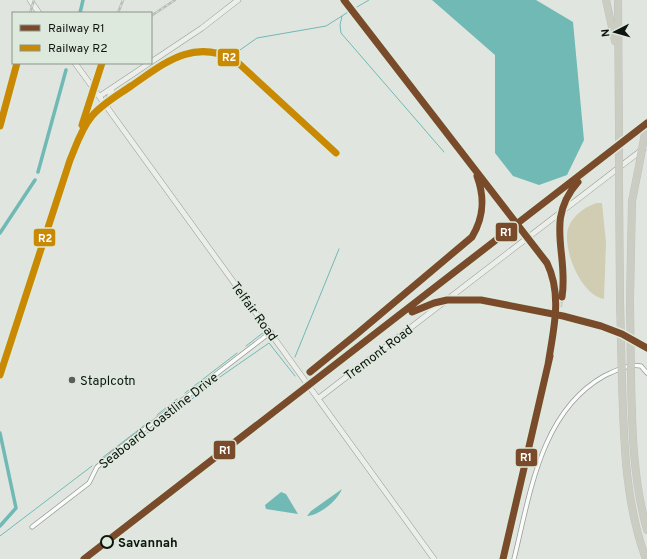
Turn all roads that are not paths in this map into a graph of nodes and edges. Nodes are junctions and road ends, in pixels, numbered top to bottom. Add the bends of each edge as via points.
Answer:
1 (30, 0) edge
2 (238, 0) edge
3 (606, 0) edge
4 (618, 0) edge
5 (38, 12) edge
6 (152, 62) edge
7 (77, 64) edge
8 (150, 64) edge
9 (618, 70) junction
10 (94, 88) junction
11 (112, 90) junction
12 (100, 97) junction
13 (108, 109) junction
14 (647, 122) edge
15 (647, 146) edge
16 (271, 332) junction
17 (647, 373) edge
18 (319, 398) junction
19 (32, 527) dead end
20 (647, 530) edge
21 (434, 559) edge
22 (514, 559) edge
23 (646, 559) edge

1 - 5 street
2 - 6 street
3 - 9 highway via 614,32
4 - 9 highway
7 - 10 street, Telfair Road
8 - 11 street
9 - 23 highway, bridge via 624,440 634,518
10 - 11 street
10 - 12 street, Telfair Road
11 - 12 street
11 - 13 street
12 - 13 street, Telfair Road
13 - 16 street, Telfair Road
14 - 20 highway, bridge via 632,201 630,301 634,459
15 - 18 street, Tremont Road
16 - 18 street, Telfair Road
16 - 19 street, Seaboard Coastline Drive via 116,451 97,467 89,483
17 - 22 street via 641,366 632,365 592,384 574,399 547,442 534,475
18 - 21 street, Telfair Road

